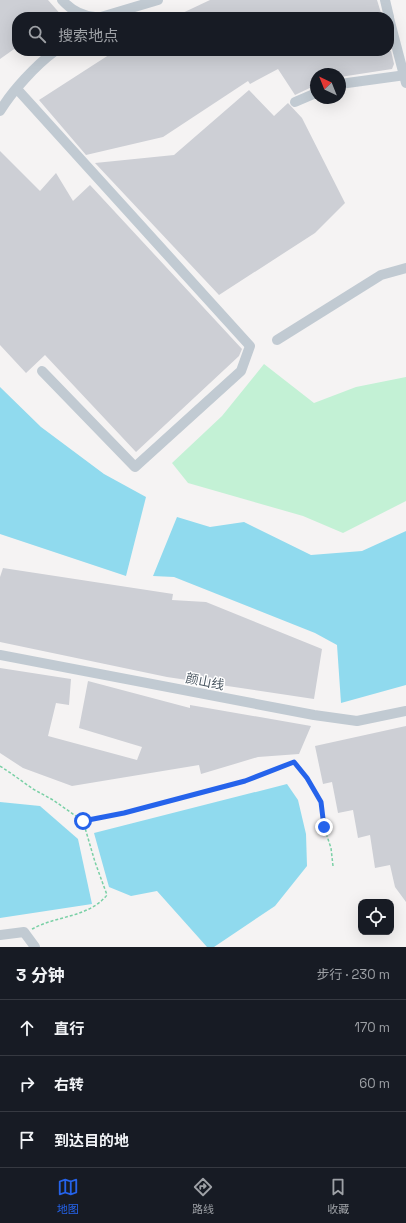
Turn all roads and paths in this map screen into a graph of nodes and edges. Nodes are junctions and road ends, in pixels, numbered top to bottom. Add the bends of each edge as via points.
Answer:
1 (62, 0) edge
2 (158, 0) edge
3 (384, 0) edge
4 (77, 12) edge
5 (118, 12) edge
6 (388, 12) edge
7 (394, 36) edge
8 (48, 56) edge
9 (405, 78) edge
10 (346, 83) edge
11 (17, 89) junction
12 (310, 96) edge
13 (296, 102) dead end
14 (0, 111) edge
15 (406, 268) edge
16 (277, 340) dead end
17 (42, 371) dead end
18 (0, 655) edge
19 (406, 711) edge
20 (0, 766) edge
21 (83, 821) junction
22 (333, 866) dead end
23 (24, 932) junction
24 (0, 935) edge
25 (35, 947) edge

1 - 4 street via 70,9
2 - 5 street
3 - 6 street
7 - 9 street
8 - 11 street
9 - 10 street
11 - 14 street
11 - 17 street via 250,346 241,371 136,467
12 - 13 street
15 - 16 street via 381,275
18 - 19 street, 颜山线 via 357,721
20 - 21 path
21 - 22 path via 124,813 245,781 294,762 321,802
21 - 23 path via 107,895 102,902 88,910
23 - 24 street
23 - 25 street

